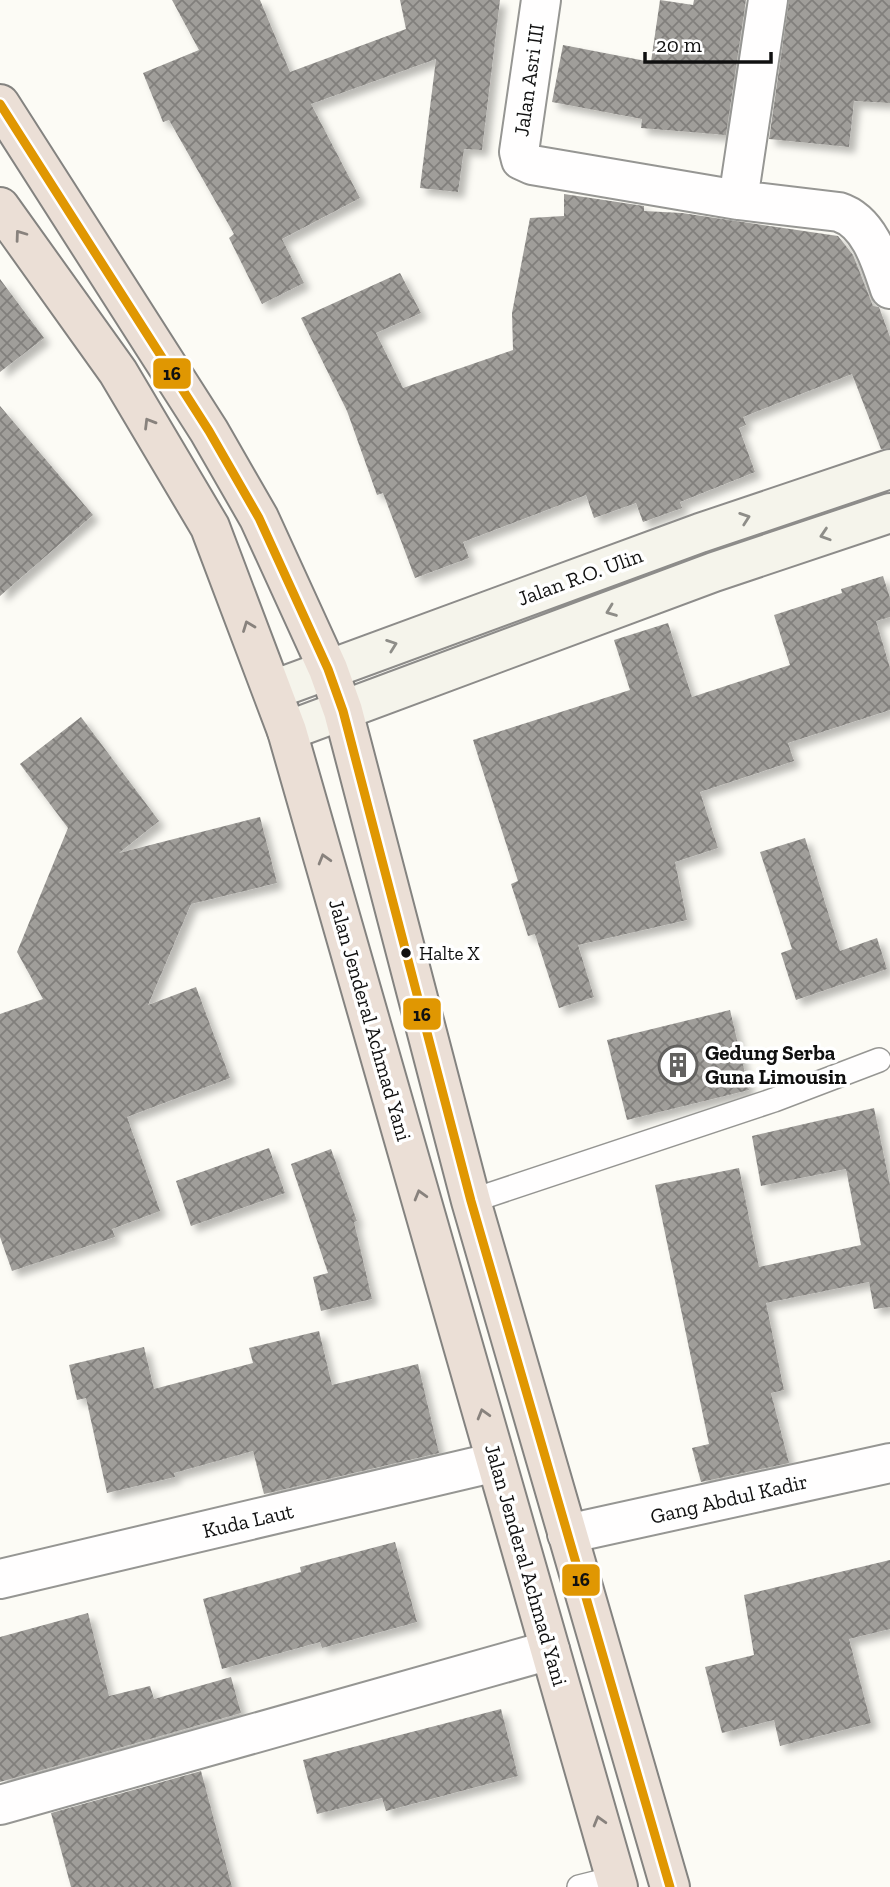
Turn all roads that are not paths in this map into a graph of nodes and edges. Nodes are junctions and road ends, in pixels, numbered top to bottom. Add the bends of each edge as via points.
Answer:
1 (541, 0) edge
2 (768, 0) edge
3 (0, 104) edge
4 (738, 201) junction
5 (0, 208) edge
6 (886, 264) edge
7 (890, 469) edge
8 (890, 513) edge
9 (701, 533) junction
10 (714, 572) junction
11 (328, 669) junction
12 (273, 690) junction
13 (343, 711) junction
14 (287, 731) junction
15 (879, 1060) dead end
16 (471, 1201) junction
17 (496, 1462) junction
18 (890, 1463) edge
19 (567, 1534) junction
20 (0, 1579) edge
21 (550, 1650) junction
22 (0, 1805) edge
23 (604, 1884) edge
24 (670, 1887) edge

1 - 4 street, Jalan Asri III via 521,160
2 - 4 street
3 - 11 highway via 215,442 259,518
4 - 6 street via 851,216
12 -> 5 highway, Jalan Jenderal Achmad Yani via 210,527 118,372
9 -> 7 main road, Jalan R.O. Ulin
8 -> 10 main road, Jalan R.O. Ulin
9 - 10 main road
11 -> 9 main road, Jalan R.O. Ulin
10 -> 13 main road, Jalan R.O. Ulin
11 - 12 main road, Jalan R.O. Ulin
11 - 13 highway
12 - 14 highway, Jalan Jenderal Achmad Yani
13 - 14 main road, Jalan R.O. Ulin
13 - 16 highway
17 -> 14 highway, Jalan Jenderal Achmad Yani
15 - 16 lane via 774,1100
16 - 19 highway
17 - 20 street, Kuda Laut
17 - 21 highway, Jalan Jenderal Achmad Yani
18 - 19 street, Gang Abdul Kadir
19 - 24 highway
21 - 22 street
23 -> 21 highway, Jalan Jenderal Achmad Yani

